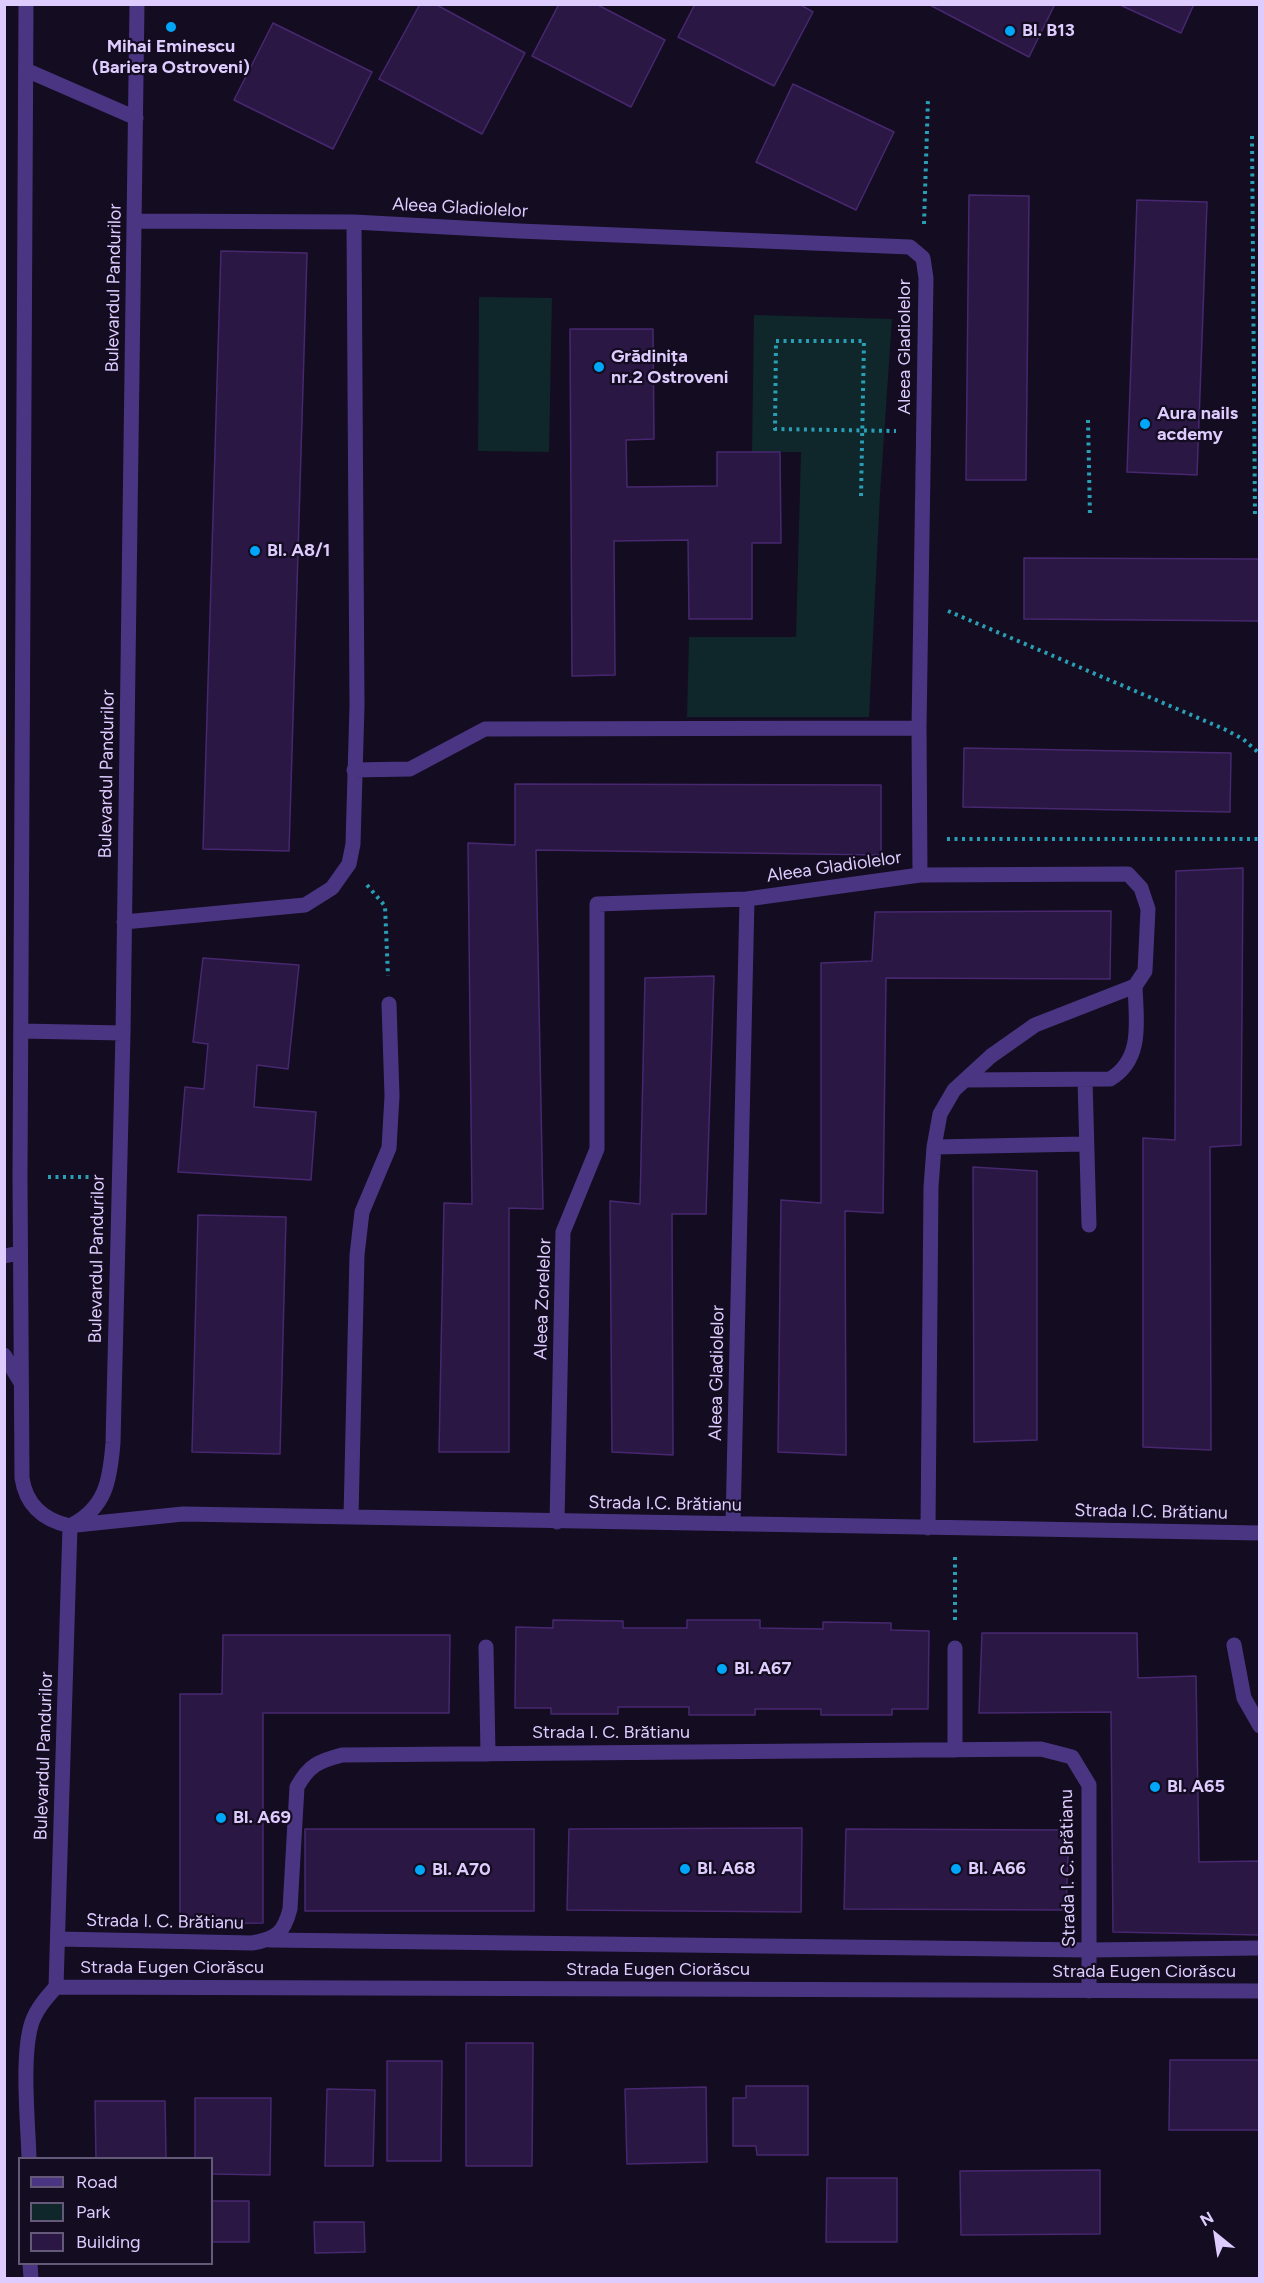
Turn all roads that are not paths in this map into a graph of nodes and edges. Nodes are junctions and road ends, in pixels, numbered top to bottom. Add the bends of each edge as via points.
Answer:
1 (26, 4) edge
2 (137, 4) edge
3 (26, 70) junction
4 (136, 118) junction
5 (135, 221) junction
6 (354, 222) junction
7 (919, 728) junction
8 (354, 770) junction
9 (920, 875) junction
10 (747, 898) junction
11 (597, 904) joint
12 (124, 921) junction
13 (1135, 986) junction
14 (389, 1004) road end
15 (21, 1031) junction
16 (123, 1033) junction
17 (965, 1080) junction
18 (1085, 1080) junction
19 (1085, 1144) junction
20 (934, 1147) junction
21 (1089, 1225) dead end
22 (20, 1253) junction
23 (4, 1256) edge
24 (4, 1355) edge
25 (21, 1383) junction
26 (351, 1517) junction
27 (557, 1522) junction
28 (734, 1524) junction
29 (70, 1526) junction
30 (928, 1528) junction
31 (1260, 1533) edge
32 (1234, 1645) dead end
33 (486, 1647) dead end
34 (955, 1648) road end
35 (1260, 1726) edge
36 (955, 1750) junction
37 (488, 1754) junction
38 (58, 1939) junction
39 (270, 1940) junction
40 (1260, 1948) edge
41 (1089, 1950) junction
42 (56, 1987) junction
43 (1089, 1991) junction
44 (1260, 1991) edge
45 (29, 2157) edge

1 - 3 street
2 - 4 street, Bulevardul Pandurilor
3 - 4 street
3 - 15 street
4 - 5 street, Bulevardul Pandurilor
5 - 6 street, Aleea Gladiolelor
5 - 12 street, Bulevardul Pandurilor
6 - 7 street, Aleea Gladiolelor via 910,247 923,258 926,278
6 - 8 street
7 - 8 street via 485,729 410,769
7 - 9 street, Aleea Gladiolelor
8 - 12 street via 353,844 349,864 332,888 305,905
9 - 10 street, Aleea Gladiolelor
9 - 13 street via 1128,874 1141,888 1148,909 1145,971
10 - 11 street, Aleea Gladiolelor
10 - 28 street, Aleea Gladiolelor
11 - 27 street, Aleea Zorelelor via 597,1149 564,1232
12 - 16 street, Bulevardul Pandurilor
13 - 17 street via 1035,1025
13 - 18 street via 1137,1035 1132,1058 1110,1079
14 - 26 street via 389,1148 362,1212 357,1255
15 - 16 street
15 - 22 street
16 - 29 street, Bulevardul Pandurilor via 111,1468 106,1490 97,1505 85,1519
17 - 18 street
17 - 20 street via 940,1114
18 - 19 street
19 - 20 street
19 - 21 street
20 - 30 street
22 - 23 street
22 - 25 street
24 - 25 street
25 - 29 street via 24,1491 31,1505 44,1516
26 - 27 street, Strada I.C. Brătianu
26 - 29 street, Strada I.C. Brătianu via 183,1514
27 - 28 street, Strada I.C. Brătianu
28 - 30 street, Strada I.C. Brătianu
29 - 38 street, Bulevardul Pandurilor
30 - 31 street, Strada I.C. Brătianu
32 - 35 street via 1244,1698
33 - 37 street
34 - 36 street
36 - 37 street, Strada I. C. Brătianu
36 - 41 street, Strada I. C. Brătianu via 1041,1749 1072,1757 1089,1785
37 - 39 street, Strada I. C. Brătianu via 342,1755 319,1761 304,1774 297,1787 290,1909 285,1926
38 - 39 street, Strada I. C. Brătianu via 252,1943
38 - 42 street, Bulevardul Pandurilor
39 - 41 street
40 - 41 street
41 - 43 street, Strada I. C. Brătianu
42 - 43 street, Strada Eugen Ciorăscu
42 - 45 street via 32,2022 27,2082
43 - 44 street, Strada Eugen Ciorăscu

